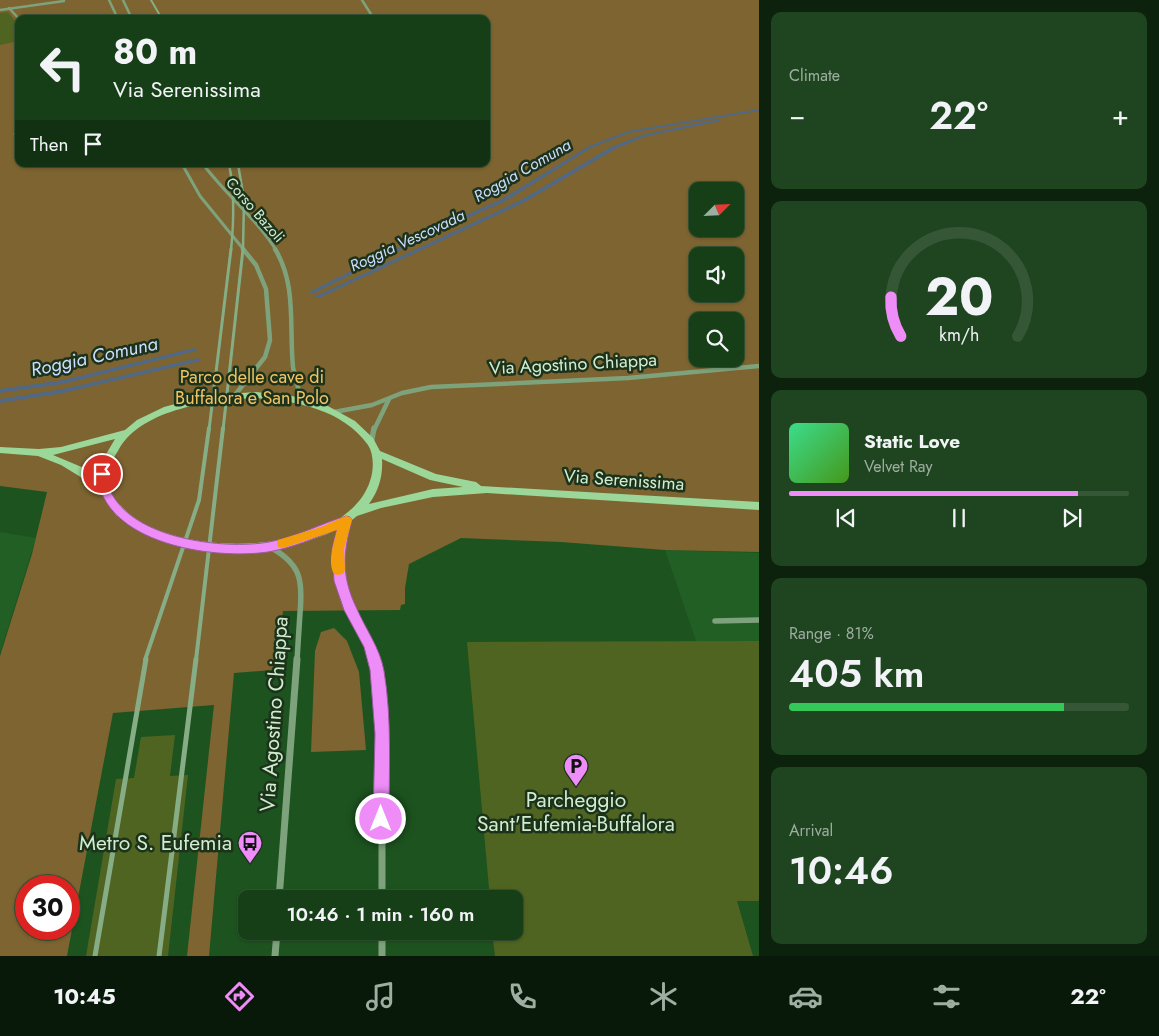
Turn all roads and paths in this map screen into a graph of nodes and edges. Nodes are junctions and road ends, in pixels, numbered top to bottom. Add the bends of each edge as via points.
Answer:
1 (55, 0) edge
2 (68, 0) edge
3 (109, 0) edge
4 (123, 0) edge
5 (362, 0) edge
6 (64, 1) edge
7 (9, 8) junction
8 (0, 10) edge
9 (15, 15) edge
10 (116, 15) edge
11 (130, 15) edge
12 (371, 15) edge
13 (184, 167) edge
14 (205, 167) edge
15 (759, 366) edge
16 (235, 395) junction
17 (389, 399) junction
18 (302, 402) junction
19 (334, 412) junction
20 (125, 433) junction
21 (374, 448) junction
22 (0, 450) edge
23 (38, 453) junction
24 (104, 489) junction
25 (487, 489) junction
26 (759, 506) edge
27 (356, 512) junction
28 (346, 520) junction
29 (269, 547) junction
30 (759, 620) edge
31 (715, 621) dead end
32 (280, 890) edge
33 (382, 890) edge
34 (276, 940) edge
35 (382, 940) edge
36 (275, 956) edge
37 (382, 956) edge

1 - 6 street
2 - 6 street
3 - 10 street
4 - 11 street
5 - 12 street
6 - 7 street
7 - 8 street
7 - 9 street
13 - 16 street, Corso Bazoli via 200,196 256,265 266,289 270,340 265,357
14 - 18 street, Corso Bazoli via 264,233 279,256 293,319 293,362
15 - 17 street, Via Agostino Chiappa via 628,378 431,387
16 - 18 main road, Via Serenissima
16 - 20 main road, Via Serenissima via 185,404 142,421
17 - 19 street, Via Agostino Chiappa
17 - 21 street via 374,428
18 - 19 main road, Via Serenissima
19 - 21 main road, Via Serenissima via 351,422
20 - 23 main road, Via Serenissima
20 - 24 main road, Via Serenissima via 106,460 102,474
21 - 25 main road, Via Serenissima via 434,477
21 - 27 main road, Via Serenissima via 376,482
22 - 23 main road, Via Serenissima
23 - 24 main road, Via Serenissima via 74,468
24 - 29 main road, Via Serenissima via 128,519 169,539 217,549
25 - 26 main road, Via Serenissima
25 - 27 main road, Via Serenissima via 432,493
27 - 28 main road, Via Serenissima
28 - 29 main road, Via Serenissima via 305,538
28 - 33 street via 338,549 340,581 350,610 370,646 380,696
29 - 32 street, Via Agostino Chiappa via 280,552 297,569 302,592
30 - 31 street
34 - 36 street
35 - 37 street

